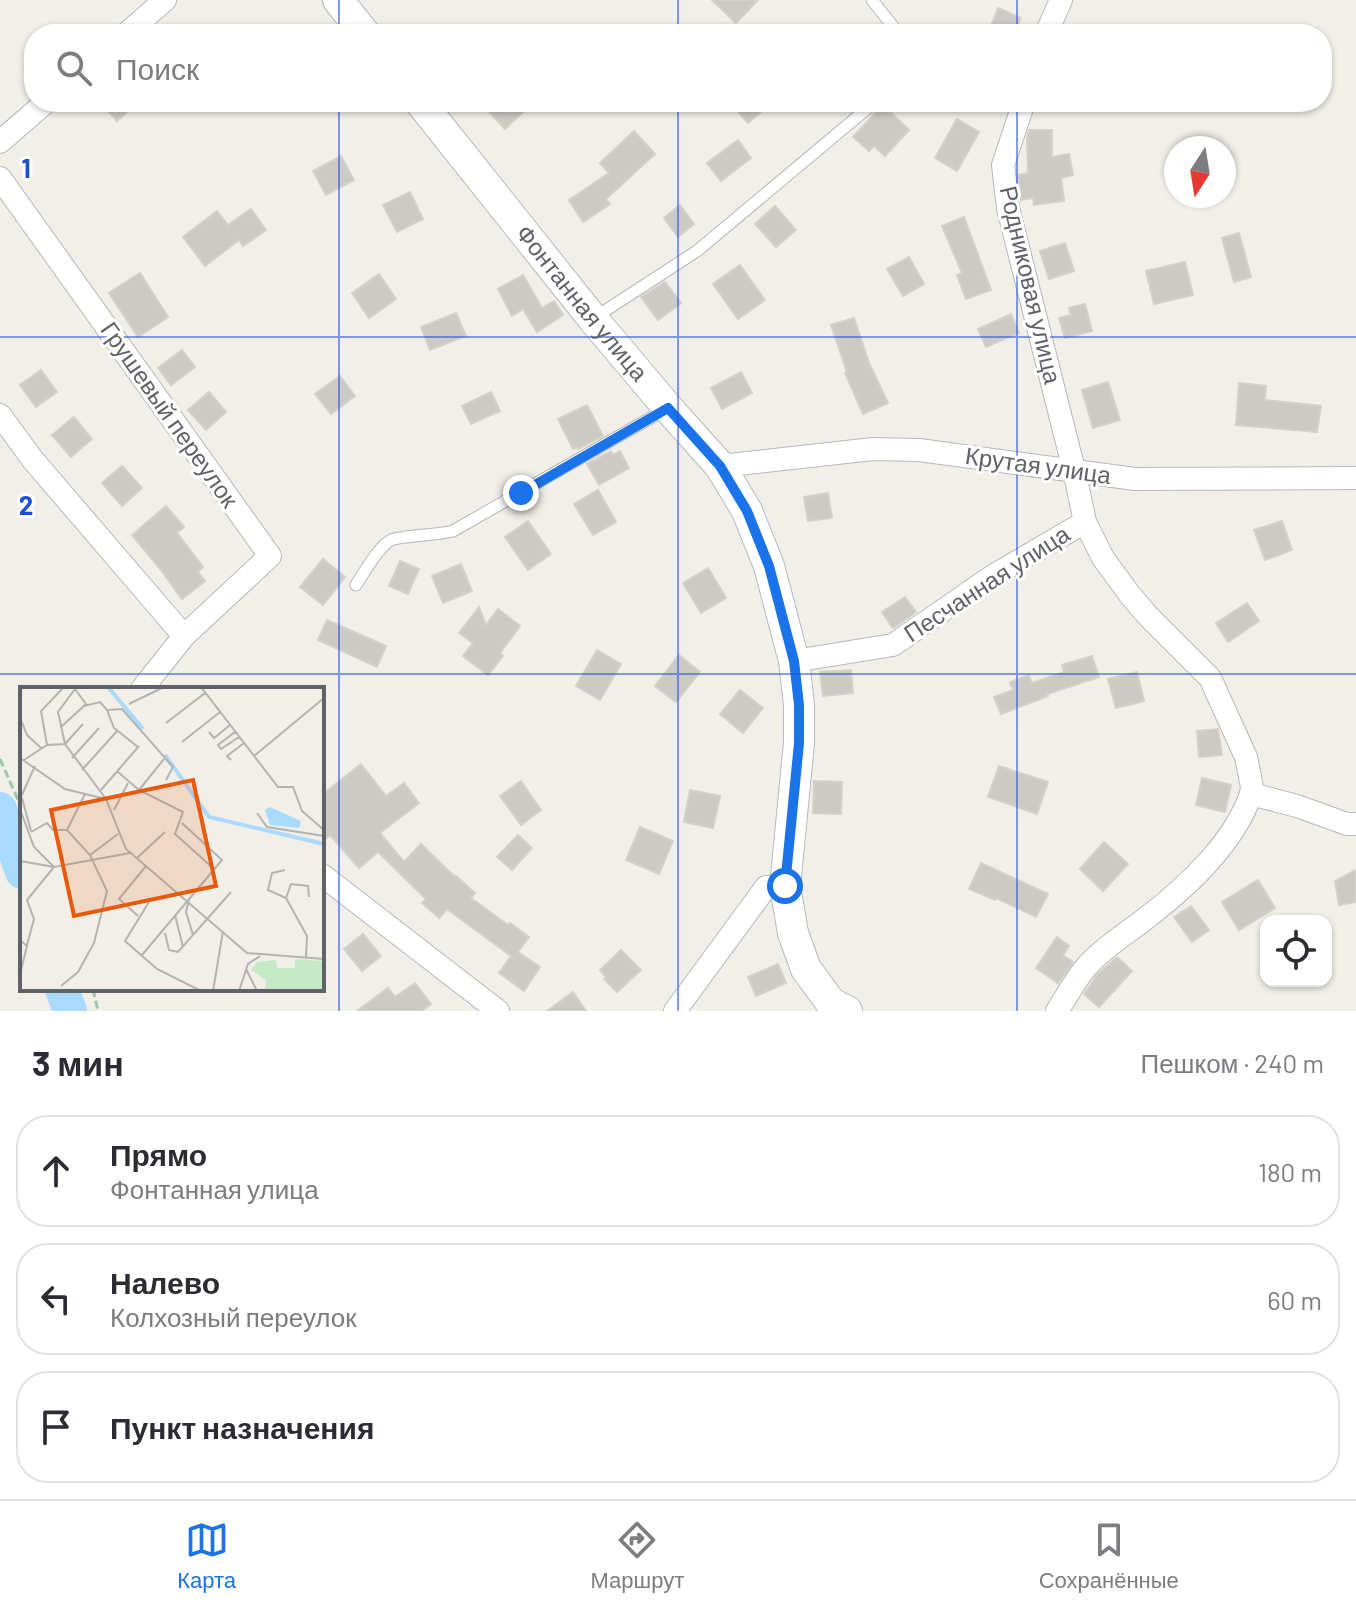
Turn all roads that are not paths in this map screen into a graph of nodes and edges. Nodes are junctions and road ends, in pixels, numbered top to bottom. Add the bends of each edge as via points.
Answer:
1 (165, 0) edge
2 (338, 0) edge
3 (872, 0) edge
4 (1061, 0) edge
5 (137, 24) edge
6 (357, 24) edge
7 (891, 24) edge
8 (1050, 24) edge
9 (34, 112) edge
10 (428, 112) edge
11 (863, 112) edge
12 (1021, 112) edge
13 (0, 142) edge
14 (0, 178) edge
15 (593, 319) junction
16 (668, 408) junction
17 (0, 415) edge
18 (720, 466) junction
19 (1074, 470) junction
20 (1356, 478) edge
21 (1085, 522) junction
22 (356, 585) dead end
23 (184, 636) junction
24 (794, 661) junction
25 (144, 687) edge
26 (1251, 794) junction
27 (1356, 824) edge
28 (324, 877) edge
29 (785, 886) junction
30 (837, 1008) edge
31 (498, 1011) edge
32 (675, 1011) edge
33 (1057, 1011) edge

1 - 5 street
2 - 6 main road
3 - 7 lane
4 - 8 street
9 - 13 street
10 - 15 main road, Фонтанная улица
11 - 15 lane via 697,251
12 - 19 street, Родниковая улица via 1003,165 1008,208
14 - 23 street, Грушевый переулок via 270,556
15 - 16 main road, Фонтанная улица
16 - 18 main road, Фонтанная улица
16 - 22 lane via 453,531 392,539
17 - 23 street
18 - 19 street, Крутая улица via 873,449
18 - 24 main road, Фонтанная улица via 747,511 769,566
19 - 20 street, Крутая улица via 1135,479
19 - 21 street, Песчанная улица
21 - 24 street, Песчанная улица via 991,577 893,645
21 - 26 street, Песчанная улица via 1130,595 1210,678 1246,757
23 - 25 street
24 - 29 main road, Фонтанная улица via 799,743
26 - 27 street
26 - 33 street via 1217,850 1175,896 1087,966
28 - 31 street
29 - 30 main road, Фонтанная улица via 806,969
29 - 32 street via 766,887

